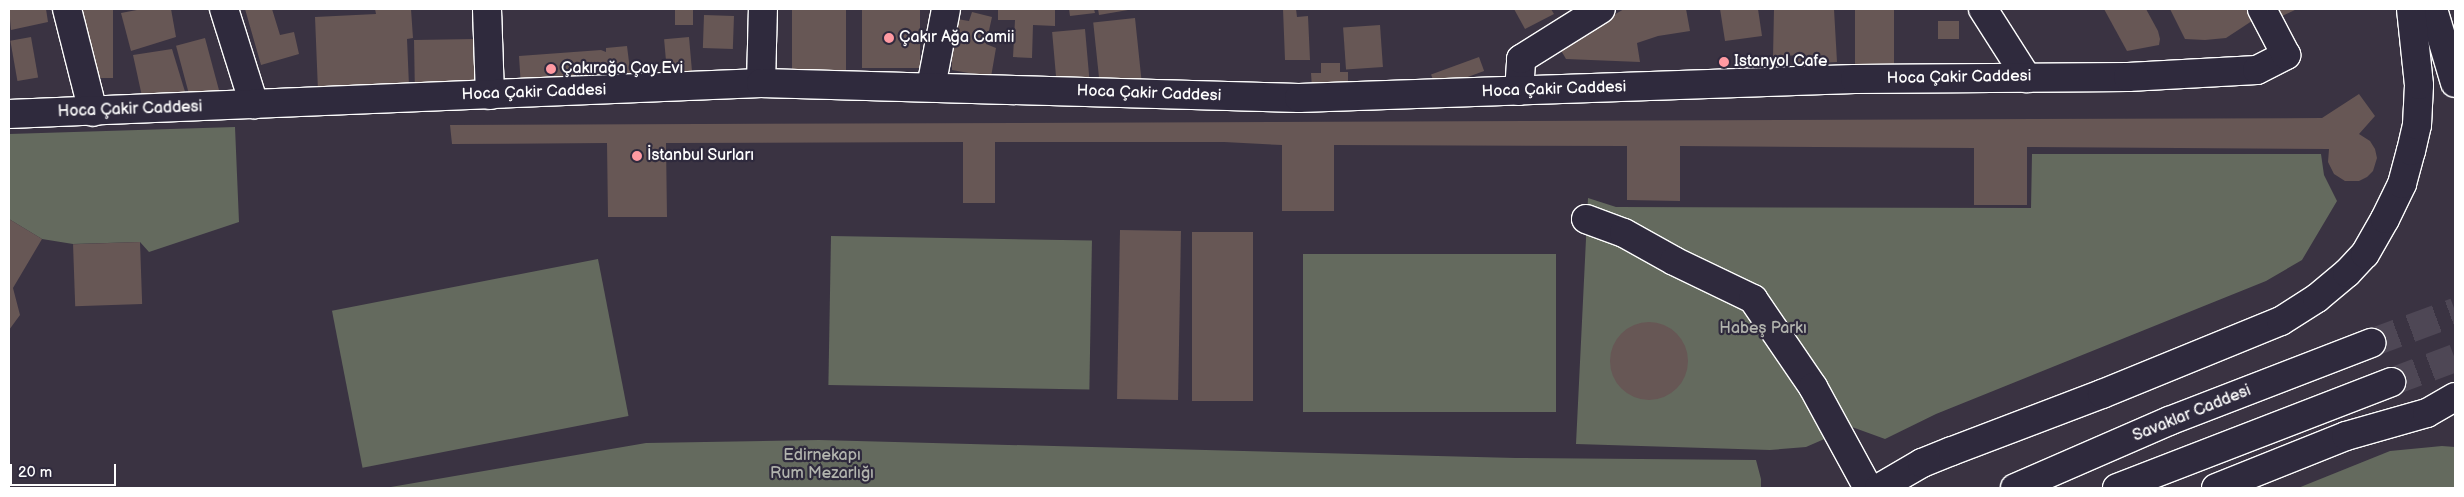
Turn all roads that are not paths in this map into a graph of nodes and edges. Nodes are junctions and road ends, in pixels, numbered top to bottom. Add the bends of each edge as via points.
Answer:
1 (67, 9) edge
2 (224, 9) edge
3 (487, 9) edge
4 (763, 9) edge
5 (946, 9) edge
6 (1601, 9) edge
7 (1984, 9) edge
8 (2262, 9) edge
9 (2412, 9) edge
10 (2433, 9) edge
11 (2027, 78) junction
12 (761, 83) junction
13 (2455, 83) edge
14 (931, 87) junction
15 (1519, 91) junction
16 (490, 94) junction
17 (254, 104) junction
18 (93, 112) junction
19 (9, 114) edge
20 (1586, 220) dead end
21 (2371, 343) tunnel mouth
22 (2391, 382) tunnel mouth
23 (2455, 398) edge
24 (2427, 414) junction
25 (2455, 417) edge
26 (1868, 488) edge
27 (1879, 488) edge
28 (2015, 488) edge
29 (2117, 488) edge
30 (2216, 488) edge

1 - 18 street
2 - 17 street
3 - 16 street
4 - 12 street
5 - 14 street
6 - 15 street via 1521,59
7 - 11 street
8 - 11 street, Hoca Çakir Caddesi via 2286,55 2258,70
9 - 27 street via 2419,84 2417,125 2411,151 2402,184 2385,218 2364,254 2347,273 2318,298 2281,321 1922,463
10 - 13 street
11 - 15 street, Hoca Çakir Caddesi via 1845,80
12 - 14 street, Hoca Çakir Caddesi
12 - 16 street, Hoca Çakir Caddesi
14 - 15 street, Hoca Çakir Caddesi via 1299,98
16 - 17 street, Hoca Çakir Caddesi
17 - 18 street, Hoca Çakir Caddesi
18 - 19 street, Hoca Çakir Caddesi
20 - 26 street via 1624,233 1753,299 1813,387
21 - 28 street, Savaklar Caddesi via 2169,421
22 - 29 street
23 - 24 street
24 - 25 street
24 - 30 street via 2346,436

